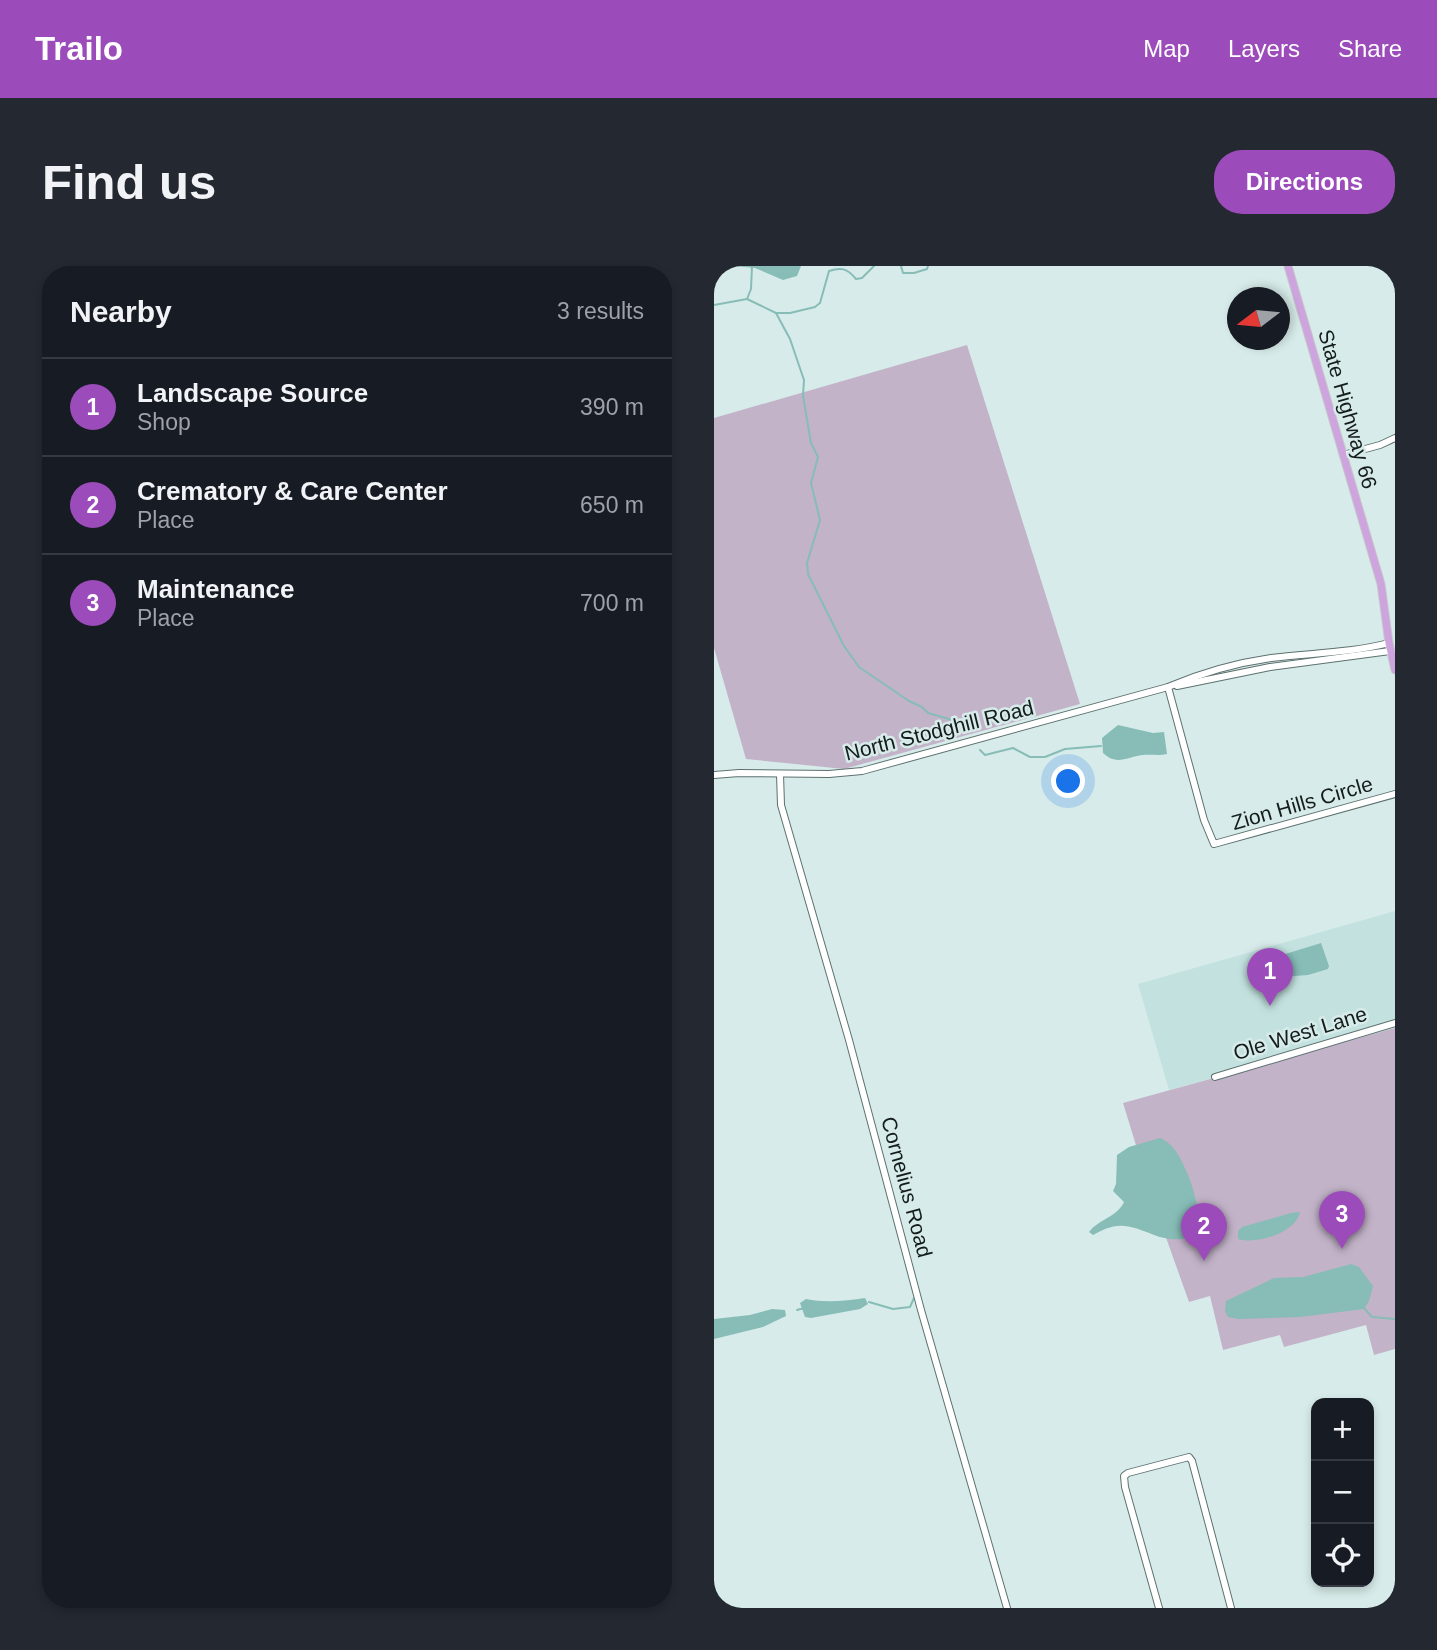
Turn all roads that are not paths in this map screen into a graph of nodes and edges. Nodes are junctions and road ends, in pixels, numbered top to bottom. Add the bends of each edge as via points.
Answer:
1 (1288, 266) edge
2 (1395, 438) edge
3 (1343, 455) junction
4 (1392, 647) edge
5 (1395, 670) edge
6 (1168, 687) junction
7 (780, 774) junction
8 (714, 775) edge
9 (1395, 794) edge
10 (1395, 1023) edge
11 (1215, 1077) dead end
12 (1007, 1608) edge
13 (1159, 1608) edge
14 (1231, 1608) edge

1 - 3 main road, State Highway 66
2 - 3 street
3 - 4 main road, State Highway 66 via 1381,584
4 - 5 main road, State Highway 66
4 - 6 street, North Stodghill Road
6 - 7 street, North Stodghill Road via 873,769 829,775
6 - 9 street, Zion Hills Circle via 1214,844
7 - 8 street, North Stodghill Road
7 - 12 street, Cornelius Road via 782,805
10 - 11 street, Ole West Lane
13 - 14 street via 1124,1476 1189,1457

